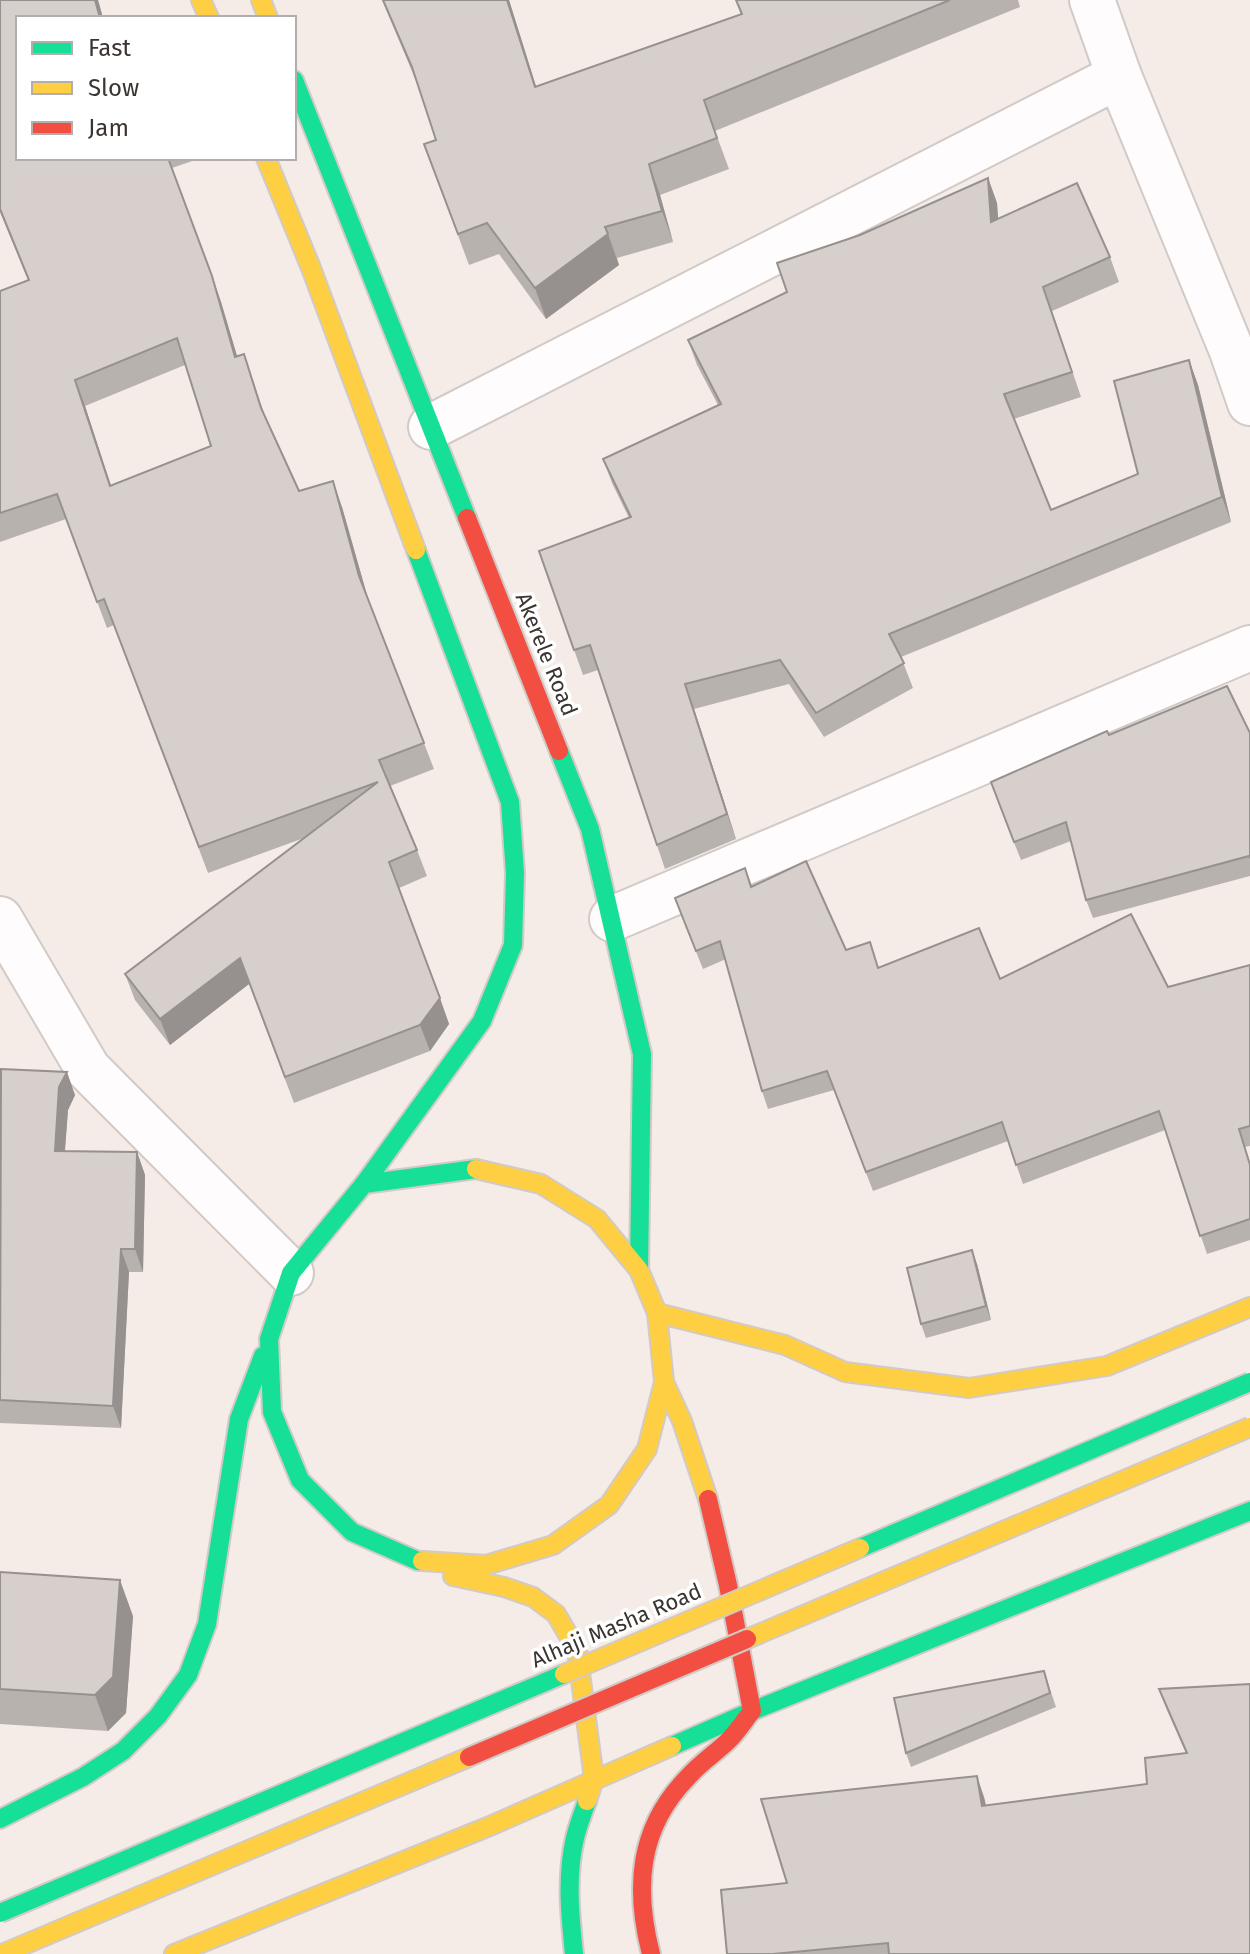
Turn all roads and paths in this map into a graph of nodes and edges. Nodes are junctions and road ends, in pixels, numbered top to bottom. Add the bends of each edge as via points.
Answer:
1 (1092, 0) edge
2 (1119, 76) junction
3 (296, 85) edge
4 (267, 160) edge
5 (1250, 403) edge
6 (431, 427) junction
7 (1250, 648) edge
8 (0, 919) edge
9 (612, 919) junction
10 (364, 1184) junction
11 (639, 1270) junction
12 (291, 1273) junction
13 (1250, 1307) edge
14 (657, 1313) junction
15 (269, 1339) junction
16 (664, 1382) junction
17 (1250, 1382) edge
18 (1250, 1427) edge
19 (1250, 1511) edge
20 (418, 1561) junction
21 (752, 1711) junction
22 (594, 1779) junction
23 (0, 1819) edge
24 (0, 1913) edge
25 (2, 1954) edge
26 (174, 1954) edge
27 (574, 1954) edge
28 (651, 1954) edge

1 - 2 street
2 - 5 street
2 - 6 street
3 - 6 street, Akerele Road
4 - 10 street via 510,802 513,945 482,1021
6 - 9 street, Akerele Road via 590,829
7 - 9 street
8 - 12 street via 88,1069
9 - 11 street, Akerele Road via 642,1054
10 - 11 street via 476,1169 541,1184 597,1219
10 - 12 street
11 - 14 street
12 - 15 street
13 - 14 street via 1107,1366 969,1388 845,1372 785,1345
14 - 16 street
15 - 20 street via 272,1412 300,1480 352,1532
15 - 23 street via 239,1419 207,1624 188,1675 123,1751
16 - 20 street via 647,1449 609,1505 553,1545 486,1565
16 - 21 street via 706,1494
17 - 24 street, Alhaji Masha Road, bridge
18 - 25 street, bridge
19 - 21 street
20 - 22 street via 462,1579 533,1597 556,1614 577,1650
21 - 22 street
21 - 28 street via 680,1785 647,1839 640,1887
22 - 26 street
22 - 27 street via 575,1839 570,1876

